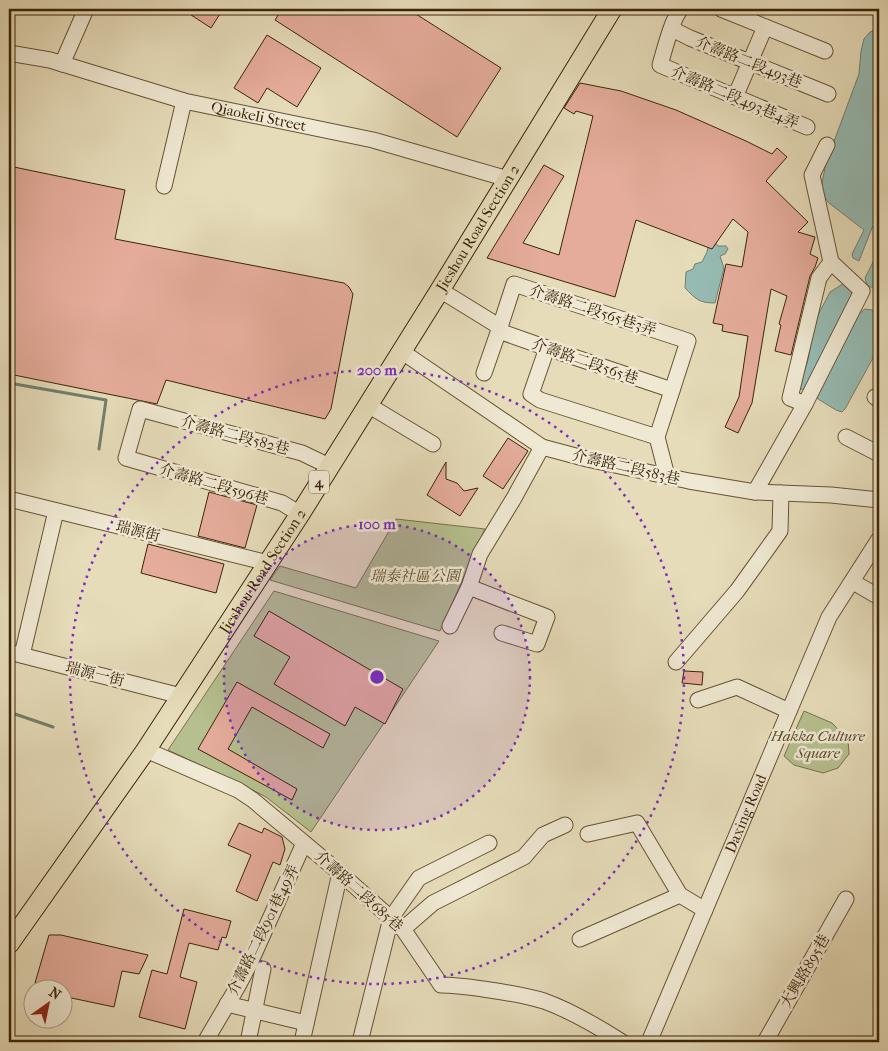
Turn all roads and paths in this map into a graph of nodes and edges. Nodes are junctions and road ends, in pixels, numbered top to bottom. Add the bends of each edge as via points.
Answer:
1 (86, 9) edge
2 (612, 9) edge
3 (721, 9) edge
4 (677, 10) edge
5 (765, 27) junction
6 (672, 29) junction
7 (825, 51) dead end
8 (9, 54) edge
9 (750, 63) junction
10 (62, 64) junction
11 (828, 94) dead end
12 (735, 97) junction
13 (184, 101) junction
14 (807, 127) dead end
15 (827, 145) dead end
16 (508, 179) junction
17 (164, 186) dead end
18 (831, 262) junction
19 (440, 290) junction
20 (500, 329) junction
21 (547, 348) junction
22 (402, 351) junction
23 (484, 373) dead end
24 (672, 390) junction
25 (806, 404) junction
26 (368, 405) junction
27 (846, 436) dead end
28 (657, 437) junction
29 (433, 444) dead end
30 (542, 447) junction
31 (879, 454) edge
32 (126, 458) joint
33 (328, 466) junction
34 (667, 476) junction
35 (755, 492) junction
36 (781, 493) junction
37 (9, 499) edge
38 (879, 500) edge
39 (56, 511) junction
40 (300, 514) junction
41 (879, 539) edge
42 (268, 563) junction
43 (853, 582) junction
44 (469, 587) junction
45 (879, 597) edge
46 (450, 626) dead end
47 (502, 633) dead end
48 (16, 654) edge
49 (676, 662) dead end
50 (181, 696) junction
51 (698, 700) dead end
52 (789, 711) junction
53 (146, 750) junction
54 (565, 825) dead end
55 (588, 834) dead end
56 (304, 843) junction
57 (489, 843) dead end
58 (340, 873) junction
59 (680, 895) junction
60 (846, 899) dead end
61 (705, 910) junction
62 (391, 918) junction
63 (403, 929) junction
64 (580, 939) dead end
65 (9, 944) edge
66 (263, 969) dead end
67 (227, 1004) junction
68 (254, 1011) junction
69 (306, 1024) junction
70 (205, 1042) edge
71 (248, 1042) edge
72 (302, 1042) edge
73 (360, 1042) edge
74 (622, 1042) edge
75 (649, 1042) edge
76 (765, 1042) edge

1 - 10 street
2 - 16 main road, Jieshou Road Section 2 / 4
3 - 5 street
4 - 6 street, 介壽路二段493巷4弄
5 - 7 street
5 - 9 street
6 - 9 street, 介壽路二段493巷
6 - 12 street, 介壽路二段493巷4弄 via 660,65
8 - 10 street, Qiaokeli Street
9 - 11 street, 介壽路二段493巷
9 - 12 street
10 - 13 street, Qiaokeli Street
12 - 14 street, 介壽路二段493巷4弄
13 - 16 street, Qiaokeli Street via 373,140
13 - 17 street
15 - 18 street via 812,175
16 - 19 main road, Jieshou Road Section 2 / 4
18 - 25 street via 819,278 790,398
18 - 25 street via 862,291
19 - 20 street, 介壽路二段565巷
19 - 22 main road, Jieshou Road Section 2 / 4
20 - 21 street, 介壽路二段565巷
20 - 23 street
20 - 24 street, 介壽路二段565巷3弄 via 514,284 688,340
21 - 24 street, 介壽路二段565巷
21 - 28 street via 531,394 540,400
22 - 26 main road, Jieshou Road Section 2 / 4
22 - 30 street, 介壽路二段583巷
24 - 28 street
25 - 35 street
26 - 29 street
26 - 33 main road, Jieshou Road Section 2 / 4
27 - 31 street
28 - 34 street
30 - 34 street, 介壽路二段583巷
30 - 44 street via 480,554
32 - 33 street, 介壽路二段582巷 via 140,409 302,454
32 - 40 street, 介壽路二段596巷 via 282,503
33 - 40 main road, Jieshou Road Section 2 / 4
34 - 35 street, 介壽路二段583巷
35 - 36 street, 介壽路二段583巷
36 - 38 street, 介壽路二段583巷
36 - 49 street via 780,531 737,591
37 - 39 street, 瑞源街
39 - 42 street, 瑞源街
39 - 48 street
40 - 42 main road, Jieshou Road Section 2 / 4
41 - 43 street, Daxing Road
42 - 50 main road, Jieshou Road Section 2 / 4
43 - 45 street
43 - 52 street, Daxing Road via 829,618
44 - 46 street
44 - 47 street via 547,617 537,644
48 - 50 street, 瑞源一街
50 - 53 main road, Jieshou Road Section 2 / 4
51 - 52 street via 737,687
52 - 61 street, Daxing Road
53 - 56 street, 介壽路二段685巷 via 238,790
53 - 65 main road, Jieshou Road Section 2 / 4
54 - 63 street via 544,835 524,857 433,904
55 - 59 street via 637,823
56 - 58 street, 介壽路二段685巷
56 - 67 street, 介壽路二段901巷49弄 via 251,962
57 - 62 street via 419,878
58 - 62 street, 介壽路二段685巷
58 - 69 street
59 - 61 street
59 - 64 street
60 - 76 street, 大興路895巷
61 - 75 street, Daxing Road
62 - 63 street, 介壽路二段685巷
62 - 73 street
63 - 74 street, 介壽路二段685巷 via 441,985 506,992 544,1001 575,1014
66 - 68 street
67 - 68 street
67 - 70 street, 介壽路二段901巷49弄
68 - 69 street
68 - 71 street
69 - 72 street

